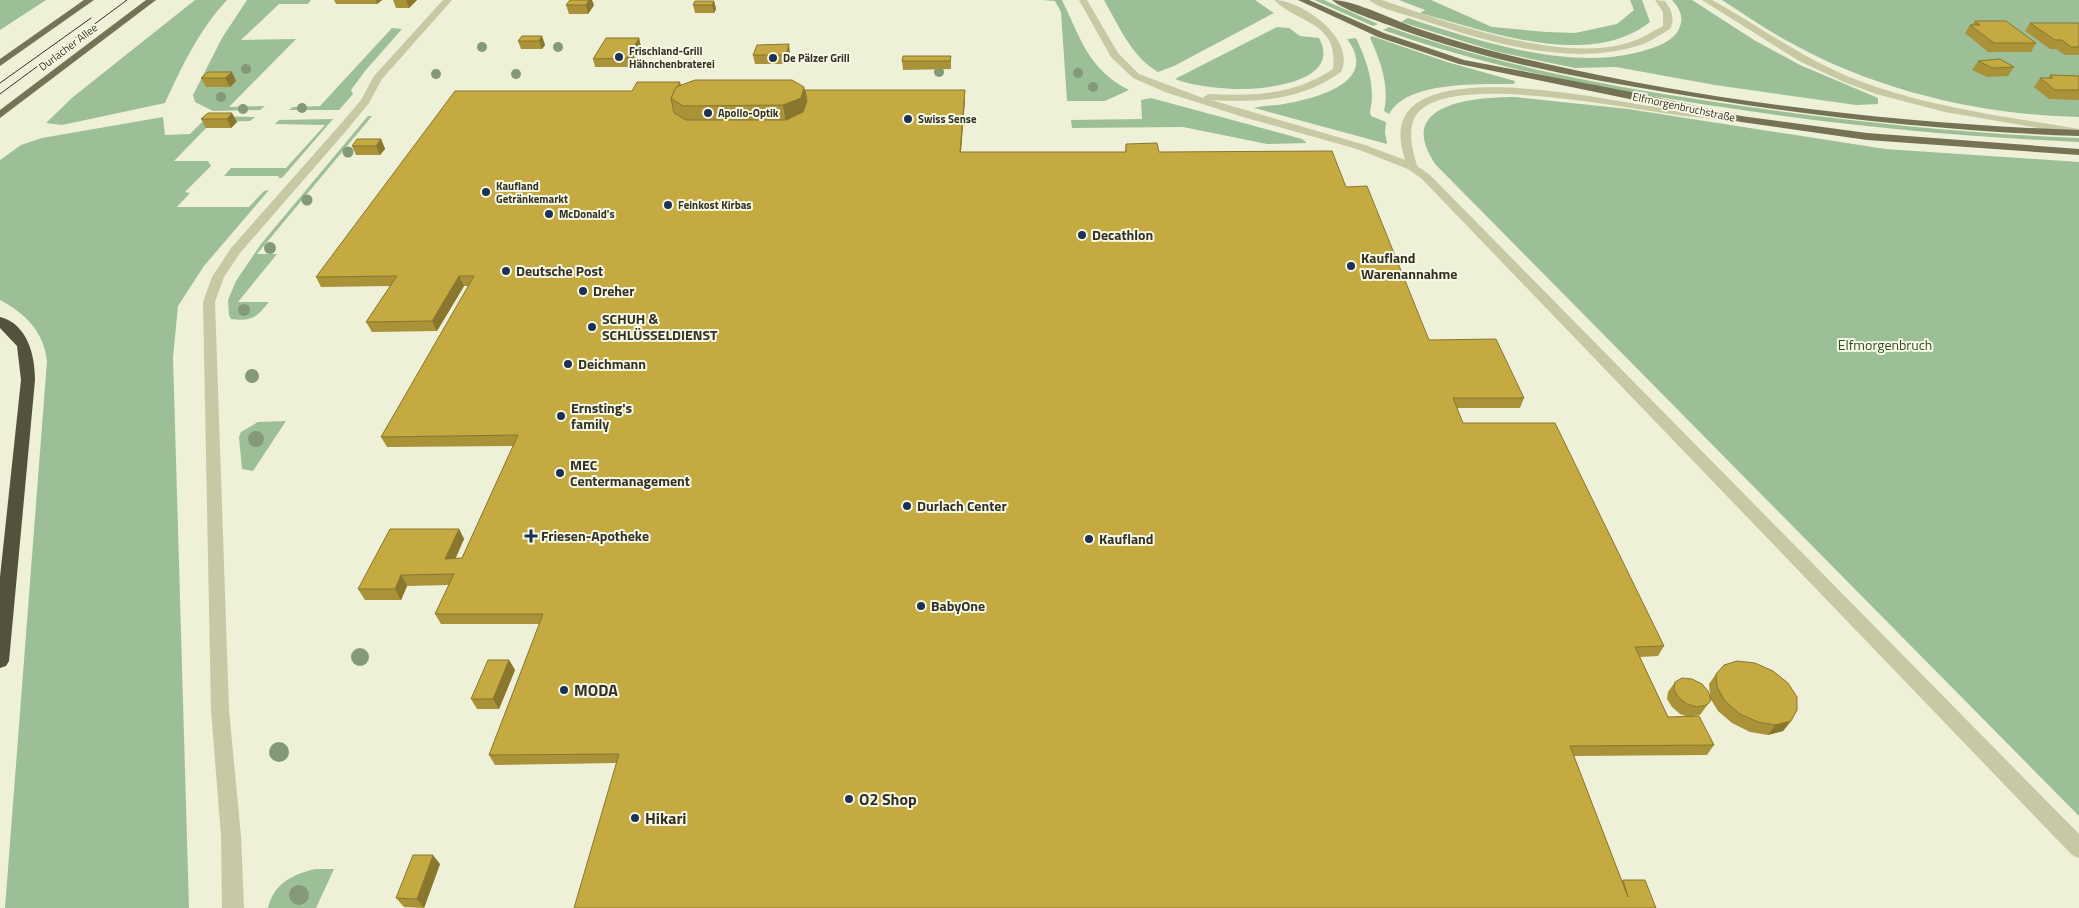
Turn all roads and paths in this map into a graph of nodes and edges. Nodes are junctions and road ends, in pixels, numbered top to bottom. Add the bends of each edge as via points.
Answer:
1 (90, 0) edge
2 (152, 0) edge
3 (448, 0) edge
4 (1083, 0) edge
5 (1278, 0) edge
6 (1302, 0) edge
7 (1336, 0) edge
8 (1374, 0) edge
9 (1659, 0) edge
10 (1706, 0) edge
11 (0, 63) edge
12 (1169, 90) junction
13 (0, 114) edge
14 (1741, 119) junction
15 (2079, 132) edge
16 (2079, 152) edge
17 (1412, 167) junction
18 (0, 321) edge
19 (0, 661) edge
20 (2079, 848) edge
21 (233, 908) edge

1 - 11 main road, Durlacher Allee
2 - 13 main road, Durlacher Allee
3 - 21 lane via 378,78 342,129 235,250 218,276 208,302 220,710 231,836
4 - 12 lane via 1114,55 1136,76
5 - 12 lane via 1332,34 1340,50 1338,70 1324,81 1265,98 1206,97
6 - 14 main road, Elfmorgenbruchstraße via 1408,44 1460,61
7 - 15 main road, Elfmorgenbruchstraße via 1442,40 1557,70 1628,83 1836,114 1968,128
8 - 9 lane via 1487,37 1550,48 1594,50 1639,44 1655,36 1666,27 1668,15
10 - 15 lane via 1794,54 1859,84 1949,109
12 - 17 lane via 1361,147
14 - 16 main road, Elfmorgenbruchstraße via 1933,142
14 - 17 lane via 1549,94 1476,91 1434,100 1411,116 1405,144
17 - 20 lane via 1462,212
18 - 19 highway via 17,335 28,352 28,380

